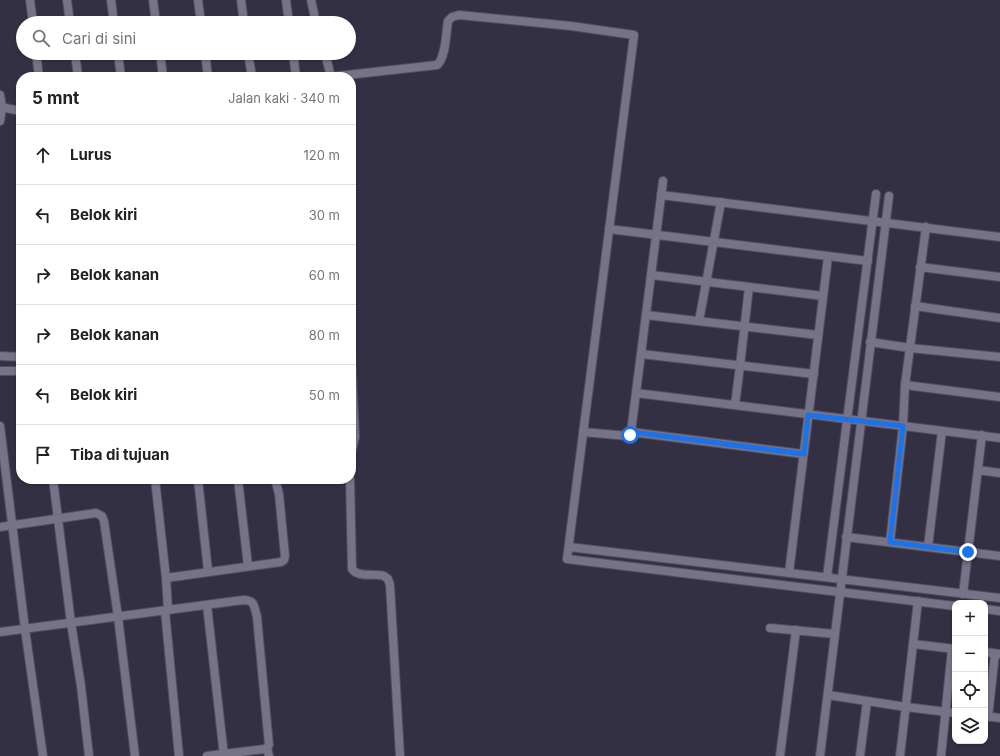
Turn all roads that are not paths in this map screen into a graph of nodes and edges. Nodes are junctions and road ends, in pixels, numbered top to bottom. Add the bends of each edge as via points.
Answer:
1 (30, 0) edge
2 (67, 0) edge
3 (112, 0) edge
4 (153, 0) edge
5 (198, 0) edge
6 (241, 0) edge
7 (286, 0) edge
8 (310, 0) edge
9 (31, 16) edge
10 (69, 16) edge
11 (113, 16) edge
12 (155, 16) edge
13 (200, 16) edge
14 (243, 16) edge
15 (288, 16) edge
16 (314, 16) edge
17 (37, 60) edge
18 (76, 60) edge
19 (119, 60) edge
20 (161, 60) edge
21 (206, 60) edge
22 (249, 60) edge
23 (294, 60) edge
24 (326, 60) edge
25 (38, 72) edge
26 (77, 72) edge
27 (120, 72) edge
28 (162, 72) edge
29 (207, 72) edge
30 (251, 72) edge
31 (295, 72) edge
32 (329, 72) edge
33 (356, 74) edge
34 (0, 95) edge
35 (1, 107) edge
36 (16, 110) edge
37 (0, 121) edge
38 (663, 181) dead end
39 (876, 194) dead end
40 (661, 195) junction
41 (889, 196) dead end
42 (720, 202) junction
43 (873, 221) junction
44 (886, 222) junction
45 (926, 227) junction
46 (609, 229) junction
47 (656, 235) junction
48 (1000, 237) edge
49 (713, 242) junction
50 (828, 257) junction
51 (868, 261) junction
52 (920, 267) junction
53 (651, 275) junction
54 (1000, 277) edge
55 (706, 282) junction
56 (749, 287) junction
57 (823, 296) junction
58 (915, 306) junction
59 (646, 315) junction
60 (1000, 318) edge
61 (699, 321) junction
62 (745, 327) junction
63 (818, 336) junction
64 (870, 342) junction
65 (910, 348) junction
66 (641, 354) junction
67 (0, 356) edge
68 (16, 357) edge
69 (1000, 357) edge
70 (740, 366) junction
71 (0, 371) edge
72 (16, 371) edge
73 (814, 374) junction
74 (905, 385) junction
75 (636, 393) junction
76 (1000, 397) edge
77 (734, 405) junction
78 (808, 415) junction
79 (847, 419) junction
80 (860, 421) junction
81 (0, 426) edge
82 (903, 426) junction
83 (942, 431) junction
84 (583, 432) junction
85 (632, 432) junction
86 (982, 436) junction
87 (1000, 438) edge
88 (804, 454) junction
89 (978, 470) junction
90 (1000, 473) edge
91 (54, 484) edge
92 (156, 484) edge
93 (199, 484) edge
94 (239, 484) edge
95 (276, 484) edge
96 (350, 484) edge
97 (58, 520) junction
98 (13, 525) junction
99 (0, 527) edge
100 (846, 536) junction
101 (890, 542) junction
102 (569, 547) junction
103 (928, 547) junction
104 (968, 552) junction
105 (1000, 556) edge
106 (248, 566) junction
107 (208, 571) junction
108 (788, 573) junction
109 (166, 578) junction
110 (827, 578) junction
111 (842, 579) junction
112 (841, 592) junction
113 (963, 594) junction
114 (1000, 598) edge
115 (918, 601) junction
116 (207, 605) junction
117 (952, 606) edge
118 (988, 609) edge
119 (166, 610) junction
120 (1000, 611) edge
121 (118, 617) junction
122 (70, 623) junction
123 (770, 628) dead end
124 (25, 629) junction
125 (796, 630) junction
126 (0, 632) edge
127 (835, 634) junction
128 (913, 644) junction
129 (952, 649) edge
130 (988, 652) edge
131 (998, 654) edge
132 (952, 664) edge
133 (828, 695) junction
134 (867, 701) junction
135 (906, 707) junction
136 (988, 708) edge
137 (946, 711) junction
138 (952, 712) edge
139 (988, 717) edge
140 (1000, 718) edge
141 (268, 752) edge
142 (224, 755) edge
143 (44, 756) edge
144 (89, 756) edge
145 (135, 756) edge
146 (179, 756) edge
147 (208, 756) edge
148 (400, 756) edge
149 (780, 756) edge
150 (820, 756) edge
151 (860, 756) edge
152 (900, 756) edge
153 (941, 756) edge

1 - 9 street
2 - 10 street
3 - 11 street
4 - 12 street
5 - 13 street
6 - 14 street
7 - 15 street
8 - 16 street
17 - 25 street
18 - 26 street
19 - 27 street
20 - 28 street
21 - 29 street
22 - 30 street
23 - 31 street
24 - 32 street
33 - 46 street via 438,65 443,56 448,21 459,15 634,35
34 - 35 street
35 - 36 street
35 - 37 street
38 - 40 street
39 - 43 street
40 - 42 street
40 - 47 street
41 - 44 street
42 - 43 street
42 - 49 street
43 - 44 street
43 - 51 street
44 - 45 street
44 - 64 street
45 - 48 street
45 - 52 street
46 - 47 street
46 - 84 street
47 - 49 street
47 - 53 street
49 - 50 street
49 - 55 street
50 - 51 street
50 - 57 street
51 - 79 street
52 - 54 street
52 - 58 street
53 - 55 street
53 - 59 street
55 - 56 street
55 - 61 street
56 - 57 street
56 - 62 street
57 - 63 street
58 - 60 street
58 - 65 street
59 - 61 street
59 - 66 street
61 - 62 street
62 - 63 street
62 - 70 street
63 - 73 street
64 - 65 street
64 - 80 street
65 - 69 street
65 - 74 street
66 - 70 street
66 - 75 street
67 - 68 street
70 - 73 street
70 - 77 street
71 - 72 street
73 - 78 street
74 - 76 street
74 - 82 street
75 - 77 street
75 - 85 street
77 - 78 street
78 - 79 street
78 - 88 street
79 - 80 street
79 - 110 street
80 - 82 street
80 - 100 street
81 - 98 street
82 - 83 street
82 - 101 street
83 - 86 street
83 - 103 street
84 - 85 street via 628,436
84 - 102 street
85 - 88 street
86 - 87 street
86 - 89 street
88 - 108 street
89 - 90 street
89 - 104 street
91 - 97 street
92 - 109 street
93 - 107 street
94 - 106 street
95 - 106 street via 284,560
96 - 148 street via 353,572 384,576 390,585
97 - 98 street
97 - 121 street via 96,513 102,516
97 - 122 street
98 - 99 street
98 - 124 street
100 - 101 street
100 - 111 street
101 - 103 street
102 - 108 street
102 - 112 street via 567,559
103 - 104 street
104 - 105 street
104 - 113 street
106 - 107 street
107 - 109 street
108 - 110 street
109 - 119 street
110 - 111 street
111 - 112 street
111 - 113 street
112 - 115 street
112 - 127 street
113 - 114 street
115 - 117 street
115 - 128 street
116 - 119 street
116 - 141 street via 243,600 250,600 253,603 270,744
116 - 142 street
118 - 120 street
119 - 121 street
119 - 146 street
121 - 122 street
121 - 145 street
122 - 124 street
122 - 144 street
123 - 125 street
124 - 126 street
124 - 143 street
125 - 127 street
125 - 149 street
127 - 133 street
128 - 129 street
128 - 135 street
130 - 131 street
131 - 136 street
132 - 137 street
133 - 134 street
133 - 150 street
134 - 135 street
134 - 151 street
135 - 137 street
135 - 152 street
137 - 138 street
137 - 153 street
139 - 140 street
141 - 142 street
142 - 147 street

